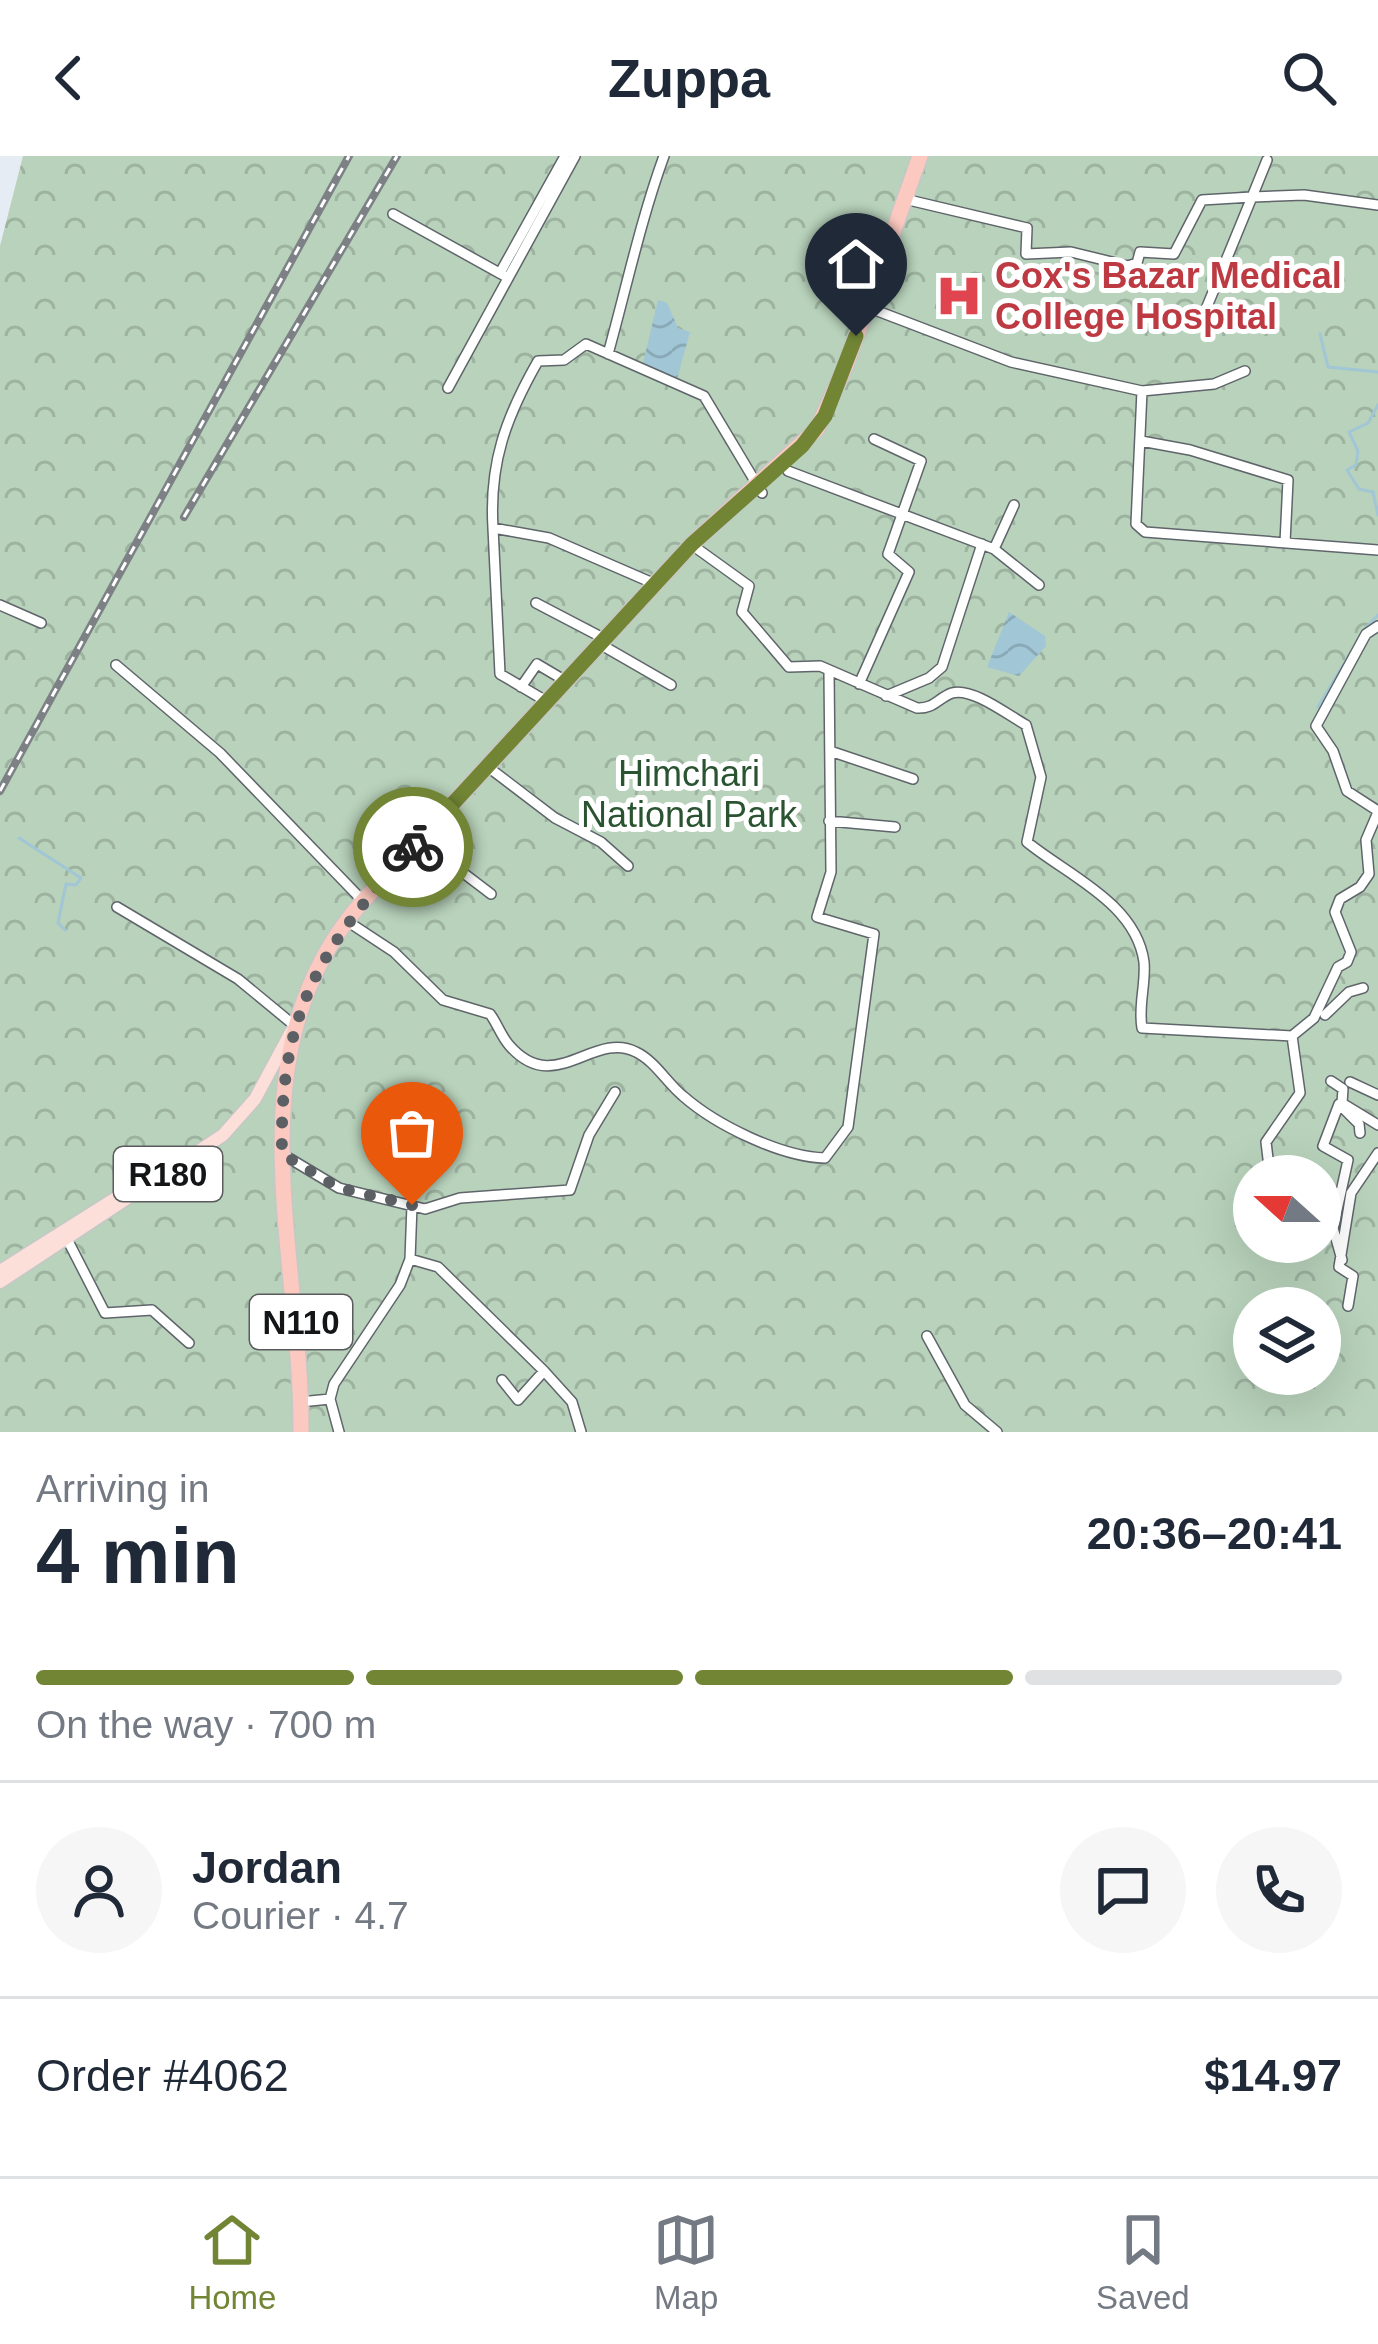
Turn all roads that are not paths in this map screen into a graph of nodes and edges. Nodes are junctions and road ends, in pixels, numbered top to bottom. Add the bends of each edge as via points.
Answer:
1 (565, 156) edge
2 (575, 156) edge
3 (664, 156) edge
4 (925, 156) edge
5 (1267, 160) dead end
6 (1252, 196) junction
7 (914, 202) junction
8 (1378, 205) edge
9 (393, 214) dead end
10 (504, 275) junction
11 (870, 309) junction
12 (1206, 309) dead end
13 (608, 354) junction
14 (1245, 371) dead end
15 (448, 388) dead end
16 (1142, 391) junction
17 (874, 439) dead end
18 (1141, 441) junction
19 (788, 471) junction
20 (760, 490) junction
21 (1014, 505) dead end
22 (902, 514) junction
23 (493, 529) junction
24 (1286, 543) junction
25 (982, 544) junction
26 (1016, 544) dead end
27 (997, 545) junction
28 (699, 550) junction
29 (1378, 550) edge
30 (655, 584) junction
31 (1040, 584) dead end
32 (536, 603) dead end
33 (0, 605) edge
34 (41, 623) dead end
35 (1378, 626) edge
36 (604, 642) junction
37 (116, 665) dead end
38 (829, 671) junction
39 (564, 680) junction
40 (860, 684) junction
41 (671, 685) dead end
42 (521, 687) junction
43 (886, 696) junction
44 (546, 701) junction
45 (833, 752) junction
46 (492, 770) junction
47 (913, 779) dead end
48 (1378, 811) edge
49 (829, 821) junction
50 (895, 827) dead end
51 (423, 842) junction
52 (628, 866) dead end
53 (491, 893) dead end
54 (363, 901) junction
55 (117, 908) dead end
56 (353, 925) junction
57 (1364, 988) dead end
58 (1325, 1015) dead end
59 (297, 1021) junction
60 (1292, 1036) junction
61 (1331, 1081) dead end
62 (1350, 1082) dead end
63 (616, 1092) dead end
64 (1378, 1095) edge
65 (255, 1099) junction
66 (282, 1099) junction
67 (1378, 1125) edge
68 (1360, 1133) dead end
69 (1378, 1153) edge
70 (282, 1154) junction
71 (1268, 1155) edge
72 (412, 1205) junction
73 (286, 1213) junction
74 (68, 1239) junction
75 (410, 1258) junction
76 (1342, 1260) junction
77 (0, 1271) edge
78 (0, 1282) edge
79 (1348, 1306) dead end
80 (927, 1336) dead end
81 (189, 1343) dead end
82 (544, 1371) junction
83 (502, 1380) dead end
84 (330, 1399) junction
85 (310, 1402) junction
86 (305, 1432) edge
87 (339, 1432) edge
88 (581, 1432) edge
89 (997, 1432) edge

1 - 10 street
2 - 10 street
3 - 13 street
4 - 7 highway, N110
4 - 11 highway, N110
5 - 6 street
6 - 7 street via 1202,200 1174,254 1139,252 1128,266 1071,252 1026,254 1027,227
6 - 8 street
6 - 12 street
7 - 11 highway, N110
9 - 10 street
10 - 15 street
11 - 16 street via 1011,362
11 - 19 highway, N110 via 836,410
11 - 20 highway, N110 via 818,429
13 - 20 street via 704,396
13 - 23 street via 586,344 572,357 535,364 496,448
14 - 16 street via 1214,384
16 - 18 street
17 - 22 street via 921,461
18 - 24 street via 1288,480
18 - 24 street via 1136,524 1145,532
19 - 20 highway, N110
19 - 22 street
20 - 28 highway, N110
20 - 30 highway, N110
21 - 27 street
22 - 25 street
22 - 40 street via 888,554 909,572
23 - 30 street via 549,538
23 - 42 street via 499,670
24 - 29 street
25 - 27 street
25 - 43 street via 942,667
26 - 27 street
27 - 31 street
28 - 36 highway, N110
28 - 38 street via 749,586 742,612 784,664
30 - 36 highway, N110
32 - 36 street
33 - 34 street
35 - 48 street via 1316,726 1347,791
36 - 39 highway, N110
36 - 41 street
36 - 46 highway, N110
37 - 54 street via 200,734
38 - 40 street
38 - 45 street
39 - 42 street via 537,664
39 - 44 highway, N110
40 - 43 street
42 - 44 street
43 - 60 street via 923,710 959,692 1026,724 1042,777 1027,842 1095,889 1136,938 1144,962 1142,1028
44 - 51 highway, N110
45 - 47 street
45 - 49 street
46 - 51 highway, N110
46 - 52 street
48 - 60 street via 1366,839 1369,874 1335,911 1351,952 1314,1018
49 - 50 street
49 - 56 street via 831,872 818,920 874,934 848,1127 825,1158 763,1141 693,1103 633,1050 610,1046 572,1064 539,1064 506,1043 490,1014 443,1000
51 - 53 street
51 - 54 highway, N110
51 - 56 highway, N110
54 - 59 highway, N110 via 324,957
55 - 59 street
56 - 59 highway, N110
57 - 58 street
59 - 65 main road, R180
59 - 66 highway, N110
59 - 77 main road, R180 via 237,1112 216,1130
60 - 71 street via 1300,1094 1266,1142
61 - 67 street via 1342,1089 1342,1103
62 - 64 street
63 - 72 street via 589,1135 575,1187 460,1198 435,1210
65 - 66 main road
65 - 74 main road, R180 via 190,1161
66 - 70 highway, N110
68 - 76 street via 1339,1104 1323,1146 1348,1160 1333,1228
69 - 76 street via 1351,1193
70 - 72 street via 339,1188
70 - 73 highway, N110
72 - 75 street
73 - 85 highway, N110
73 - 86 highway, N110
74 - 78 main road, R180
74 - 81 street via 105,1312 152,1310
75 - 82 street via 438,1267
75 - 84 street
76 - 79 street via 1339,1267 1353,1276
80 - 89 street via 965,1405
82 - 83 street via 518,1400
82 - 88 street via 572,1402
84 - 85 street
84 - 87 street
85 - 86 highway, N110

